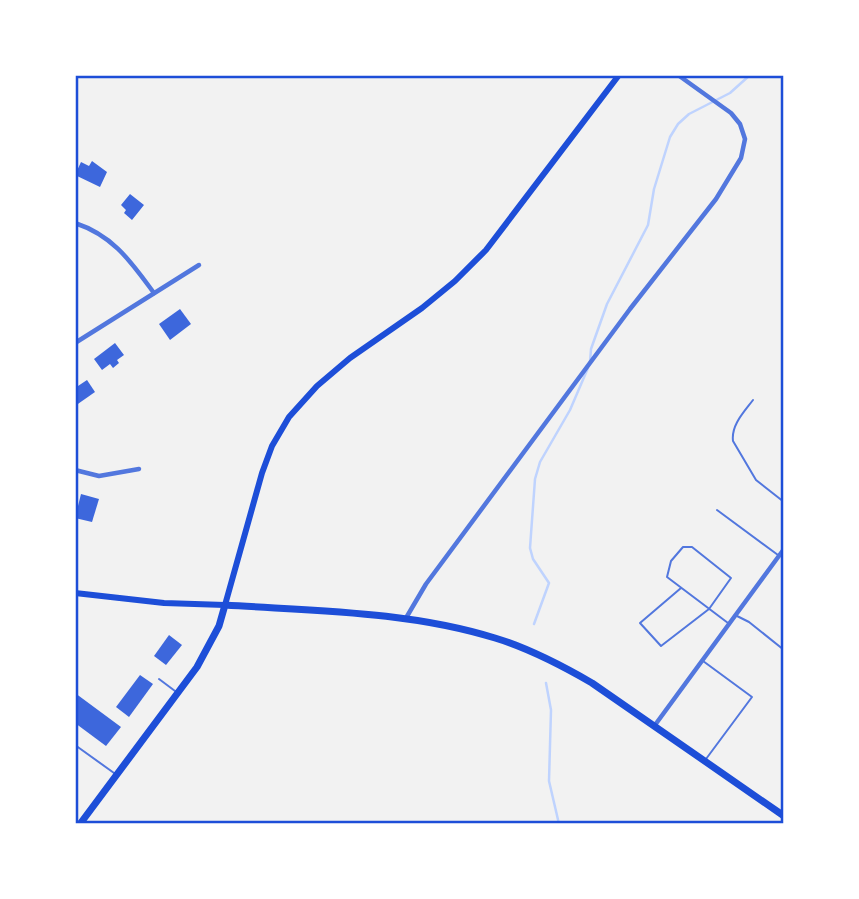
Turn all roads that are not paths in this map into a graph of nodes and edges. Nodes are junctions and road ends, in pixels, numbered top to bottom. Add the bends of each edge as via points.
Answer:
1 (619, 75) edge
2 (678, 75) edge
3 (75, 223) edge
4 (199, 265) dead end
5 (155, 293) junction
6 (75, 343) edge
7 (753, 400) dead end
8 (139, 469) dead end
9 (75, 470) edge
10 (784, 502) edge
11 (717, 510) dead end
12 (784, 549) edge
13 (779, 555) junction
14 (681, 588) junction
15 (75, 593) edge
16 (225, 605) junction
17 (709, 609) junction
18 (735, 615) junction
19 (405, 619) junction
20 (729, 623) junction
21 (784, 650) edge
22 (702, 660) junction
23 (159, 679) dead end
24 (178, 694) junction
25 (655, 725) junction
26 (75, 745) edge
27 (705, 760) junction
28 (117, 775) junction
29 (784, 816) edge
30 (80, 824) edge

1 - 16 main road via 486,250 422,308 325,379 289,417 262,473
2 - 19 street via 740,124 745,139 741,158 716,199 426,584
3 - 5 street via 95,230 124,253
4 - 5 street
5 - 6 street
7 - 10 lane via 735,426 733,441 756,480
8 - 9 street via 99,476
11 - 13 lane
12 - 13 street
13 - 18 street
14 - 17 lane
14 - 17 lane via 640,623 661,646
14 - 17 lane via 667,577 668,569 687,546 731,577
15 - 16 main road
16 - 19 main road
16 - 24 main road via 208,650
17 - 20 lane
18 - 20 street
18 - 21 lane
19 - 25 main road via 498,639 561,665
20 - 22 street
22 - 25 street
22 - 27 lane via 752,696
23 - 24 lane
24 - 28 main road
25 - 27 main road
26 - 28 lane
27 - 29 main road
28 - 30 main road

